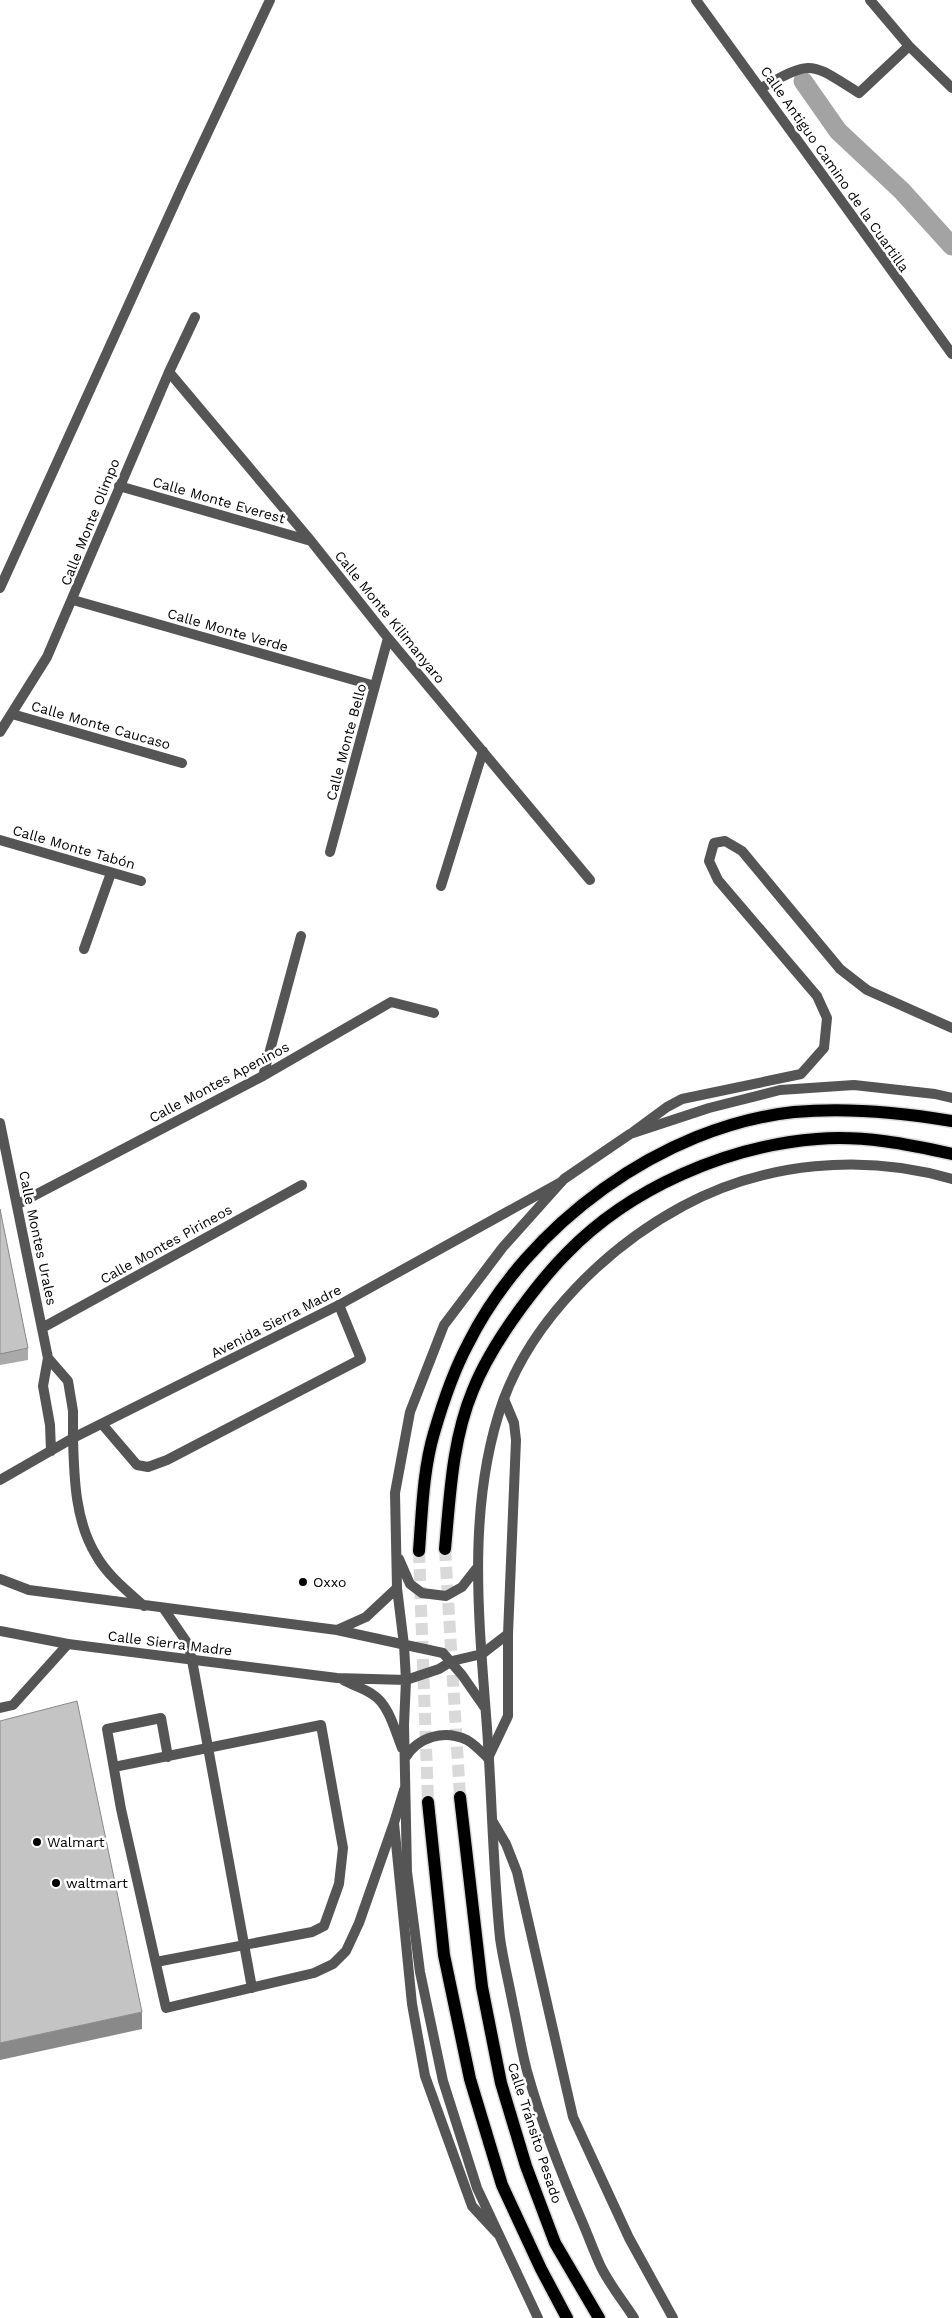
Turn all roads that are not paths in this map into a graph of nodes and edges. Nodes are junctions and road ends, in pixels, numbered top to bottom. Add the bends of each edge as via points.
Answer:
1 (270, 0) edge
2 (696, 0) edge
3 (870, 0) edge
4 (909, 46) junction
5 (761, 88) junction
6 (952, 88) edge
7 (194, 317) dead end
8 (952, 354) edge
9 (168, 372) junction
10 (119, 486) junction
11 (312, 541) junction
12 (0, 588) edge
13 (72, 600) junction
14 (388, 638) junction
15 (375, 686) junction
16 (12, 714) junction
17 (0, 732) edge
18 (483, 751) junction
19 (182, 763) dead end
20 (0, 840) edge
21 (330, 852) dead end
22 (110, 873) junction
23 (590, 880) dead end
24 (141, 881) dead end
25 (441, 886) dead end
26 (301, 936) dead end
27 (84, 949) dead end
28 (434, 1013) dead end
29 (952, 1028) edge
30 (263, 1076) junction
31 (952, 1098) edge
32 (952, 1121) edge
33 (0, 1123) edge
34 (630, 1134) junction
35 (952, 1154) edge
36 (952, 1179) edge
37 (562, 1182) junction
38 (302, 1185) dead end
39 (18, 1204) junction
40 (339, 1305) junction
41 (42, 1328) junction
42 (48, 1358) junction
43 (504, 1399) junction
44 (102, 1424) junction
45 (73, 1438) junction
46 (51, 1451) junction
47 (0, 1480) edge
48 (445, 1549) tunnel mouth
49 (419, 1550) tunnel mouth
50 (397, 1554) junction
51 (476, 1570) junction
52 (0, 1579) edge
53 (397, 1588) junction
54 (144, 1606) junction
55 (164, 1609) junction
56 (337, 1630) junction
57 (0, 1631) edge
58 (508, 1634) junction
59 (68, 1644) junction
60 (404, 1645) junction
61 (482, 1654) junction
62 (192, 1660) junction
63 (452, 1661) junction
64 (337, 1678) junction
65 (406, 1680) junction
66 (0, 1708) edge
67 (485, 1708) junction
68 (208, 1748) junction
69 (168, 1757) junction
70 (405, 1758) junction
71 (488, 1758) junction
72 (114, 1767) junction
73 (405, 1786) junction
74 (460, 1797) tunnel mouth
75 (428, 1802) tunnel mouth
76 (493, 1822) junction
77 (394, 1823) junction
78 (244, 1945) junction
79 (156, 1962) junction
80 (252, 1988) junction
81 (497, 2233) junction
82 (538, 2318) edge
83 (567, 2318) edge
84 (599, 2318) edge
85 (634, 2318) edge
86 (673, 2318) edge

1 - 12 street
2 - 5 street, Calle Antiguo Camino de la Cuartilla
3 - 4 street
4 - 5 street via 859,93 817,67 798,68
4 - 6 street
5 - 8 street, Calle Antiguo Camino de la Cuartilla
7 - 9 street, Calle Monte Olimpo
9 - 10 street, Calle Monte Olimpo
9 - 11 street, Calle Monte Kilimanyaro
10 - 11 street, Calle Monte Everest
10 - 13 street, Calle Monte Olimpo
11 - 14 street, Calle Monte Kilimanyaro
13 - 15 street, Calle Monte Verde
13 - 16 street, Calle Monte Olimpo via 47,657
14 - 15 street, Calle Monte Bello
14 - 18 street, Calle Monte Kilimanyaro
15 - 21 street, Calle Monte Bello
16 - 17 street, Calle Monte Olimpo
16 - 19 street, Calle Monte Caucaso
18 - 23 street, Calle Monte Kilimanyaro
18 - 25 street
20 - 22 street, Calle Monte Tabón
22 - 24 street, Calle Monte Tabón
22 - 27 street
26 - 30 street
28 - 30 street, Calle Montes Apeninos via 391,1002
29 - 34 street via 867,990 840,969 742,851 725,841 714,843 709,861 718,880 817,996 828,1018 824,1048 801,1074 682,1100
30 - 39 street, Calle Montes Apeninos
31 - 34 street via 854,1085 780,1090 709,1108
32 - 49 main road via 865,1109 793,1112 722,1128 671,1147 594,1196 517,1268 468,1343 433,1435
33 - 39 street, Calle Montes Urales
34 - 37 street
35 - 48 main road via 892,1142 846,1138 786,1143 746,1152 680,1176 640,1197 590,1232 567,1252 500,1337 473,1390 452,1468
36 - 43 street via 902,1168 844,1165 780,1171 713,1190 637,1233 589,1274 540,1334 521,1363
37 - 40 street, Avenida Sierra Madre
37 - 50 street via 503,1247 444,1325 410,1412 395,1493
38 - 41 street, Calle Montes Pirineos
39 - 41 street, Calle Montes Urales
40 - 44 street, Avenida Sierra Madre
40 - 44 street via 361,1360 167,1460 148,1467 137,1464
41 - 42 street, Calle Montes Urales
42 - 45 street, Calle Montes Urales via 68,1381
42 - 46 street, Calle Montes Urales via 43,1386
43 - 51 street via 486,1471
43 - 58 street via 514,1423 516,1440
44 - 45 street, Avenida Sierra Madre
45 - 46 street, Avenida Sierra Madre
45 - 54 street, Calle Montes Urales via 74,1481 87,1540 106,1570
46 - 47 street, Avenida Sierra Madre
50 - 51 street via 410,1584 422,1593 446,1596 462,1587
50 - 53 street
51 - 61 street
52 - 54 street via 29,1590
53 - 56 street via 366,1617
53 - 60 street
54 - 55 street
55 - 56 street
55 - 62 street via 188,1644
56 - 60 street
57 - 59 street, Calle Sierra Madre
58 - 61 street
58 - 71 street via 508,1716
59 - 62 street, Calle Sierra Madre
59 - 66 street via 13,1705
60 - 63 street via 443,1653
60 - 65 street
61 - 63 street
61 - 67 street
62 - 64 street, Calle Sierra Madre
62 - 68 street
63 - 65 street
63 - 67 street
64 - 65 street
64 - 70 street via 373,1694 379,1700 389,1715
65 - 70 street
67 - 71 street
68 - 69 street
68 - 78 street
68 - 78 street via 321,1725 343,1848 338,1884 324,1926 312,1932
69 - 72 street
69 - 72 street via 161,1718 107,1729
70 - 71 street via 412,1747 428,1737 449,1735 467,1740
70 - 73 street
71 - 76 street
72 - 79 street
73 - 77 street
73 - 81 street via 407,1872 420,1972 435,2045 474,2179
74 - 84 main road, Calle Tránsito Pesado via 482,1988 501,2083 526,2166 555,2243
75 - 83 main road via 444,1955 470,2079 502,2185
76 - 85 street via 500,1941 526,2070 560,2169 602,2269
76 - 86 street via 517,1872 573,2117 629,2238
77 - 80 street via 359,1923 346,1950 333,1964 314,1973
77 - 81 street via 412,2004 425,2076 472,2206
78 - 79 street
78 - 80 street
79 - 80 street via 166,2008
81 - 82 street

